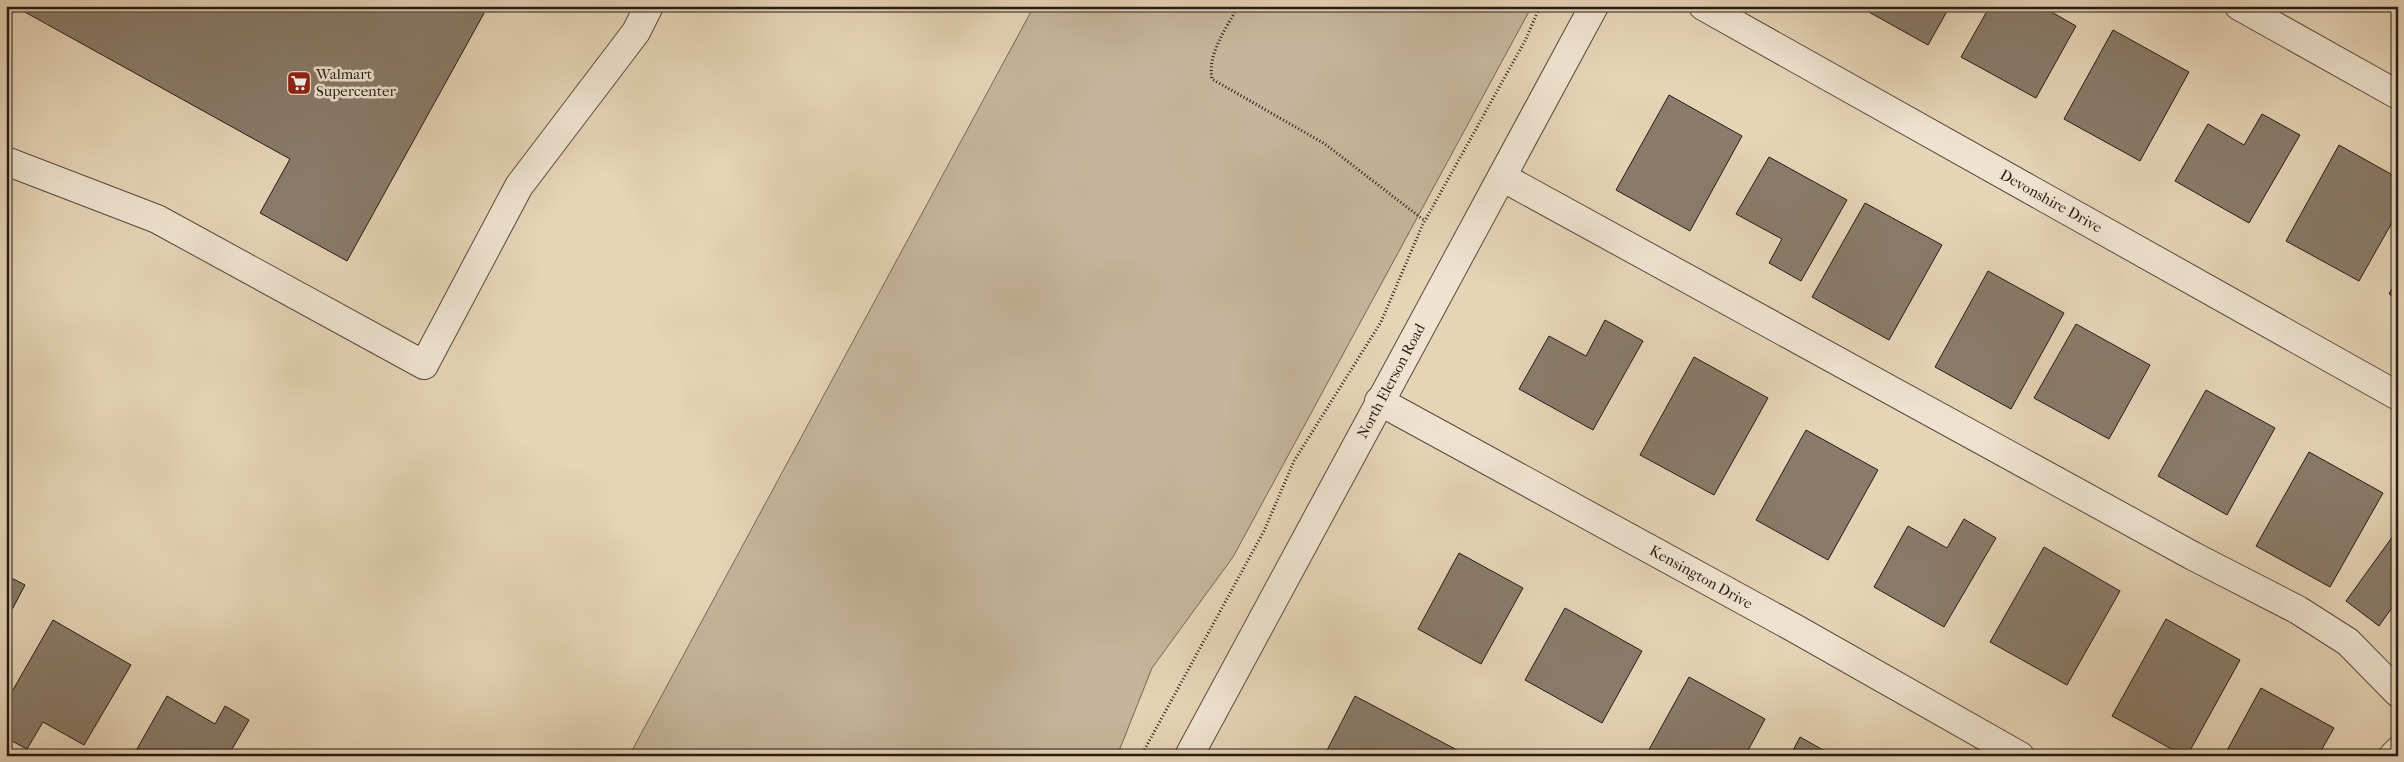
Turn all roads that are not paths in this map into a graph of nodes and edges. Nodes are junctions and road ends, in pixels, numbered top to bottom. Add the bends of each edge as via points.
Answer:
1 (650, 6) edge
2 (1594, 6) edge
3 (1704, 6) edge
4 (2239, 6) edge
5 (2398, 95) edge
6 (6, 161) edge
7 (1502, 176) junction
8 (2398, 396) edge
9 (1379, 401) junction
10 (2398, 693) edge
11 (2398, 751) edge
12 (1189, 756) edge
13 (2020, 756) edge
14 (2393, 756) edge

1 - 6 street via 636,32 518,186 424,365 157,219
2 - 7 street, North Elerson Road
3 - 8 street, Devonshire Drive
4 - 5 street
7 - 9 street, North Elerson Road
7 - 10 street via 2193,556 2298,610 2348,642
9 - 12 street, North Elerson Road
9 - 13 street, Kensington Drive via 1796,629
11 - 14 street

